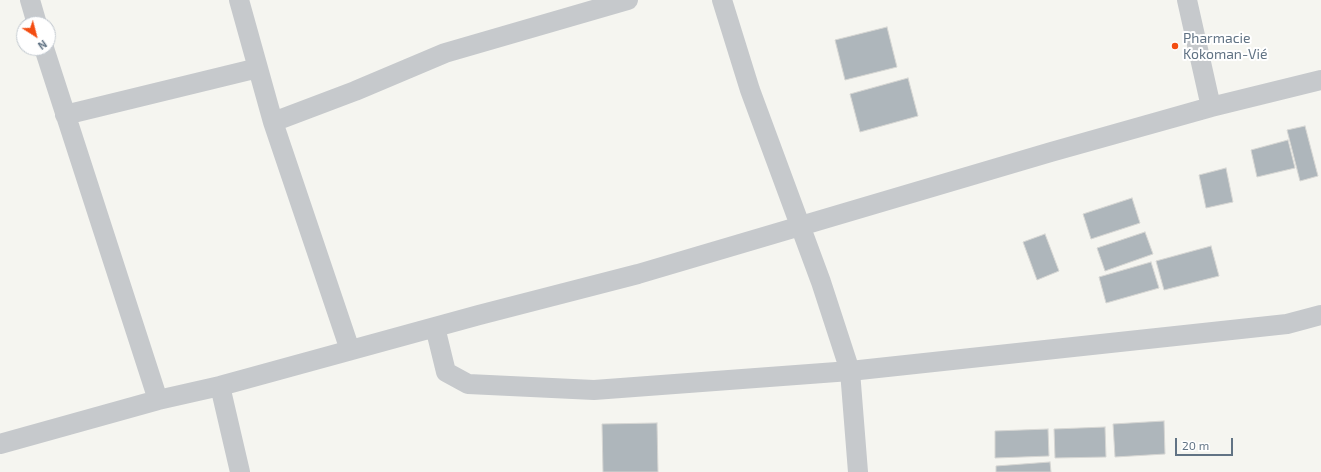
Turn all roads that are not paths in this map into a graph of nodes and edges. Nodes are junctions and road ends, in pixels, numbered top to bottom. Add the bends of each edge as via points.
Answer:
1 (30, 0) edge
2 (240, 0) edge
3 (628, 0) edge
4 (722, 0) edge
5 (1187, 0) edge
6 (35, 16) edge
7 (47, 56) edge
8 (258, 68) junction
9 (1321, 80) edge
10 (1211, 107) junction
11 (65, 115) junction
12 (273, 122) junction
13 (801, 227) junction
14 (1321, 315) edge
15 (435, 327) junction
16 (350, 350) junction
17 (850, 371) junction
18 (220, 386) junction
19 (158, 400) junction
20 (0, 444) edge
21 (240, 472) edge
22 (858, 472) edge

1 - 6 street
2 - 8 street
3 - 12 street via 445,53
4 - 13 street via 750,90
5 - 10 street
7 - 11 street
8 - 11 street
8 - 12 street
9 - 10 street
10 - 13 street
11 - 19 street
12 - 16 street
13 - 15 street via 638,274
13 - 17 street
14 - 17 street via 1287,324
15 - 16 street
15 - 17 street via 446,372 468,384 594,390
16 - 18 street
17 - 22 street
18 - 19 street
18 - 21 street
19 - 20 street

